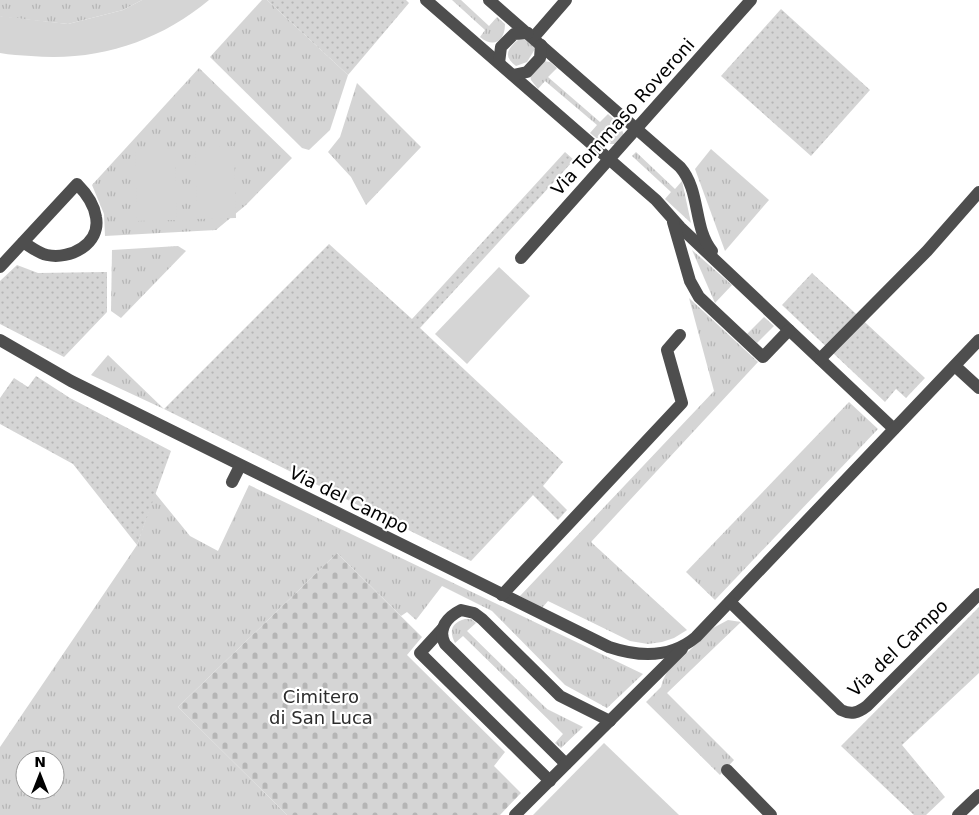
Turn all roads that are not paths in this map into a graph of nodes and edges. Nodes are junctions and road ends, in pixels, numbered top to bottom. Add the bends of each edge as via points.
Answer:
1 (426, 0) edge
2 (489, 0) edge
3 (566, 0) edge
4 (751, 0) edge
5 (534, 38) junction
6 (499, 63) junction
7 (513, 75) junction
8 (637, 128) junction
9 (610, 158) junction
10 (979, 192) edge
11 (672, 217) junction
12 (23, 242) junction
13 (521, 258) dead end
14 (0, 267) edge
15 (726, 270) junction
16 (790, 330) junction
17 (680, 335) dead end
18 (979, 340) edge
19 (2, 345) edge
20 (820, 359) junction
21 (955, 366) junction
22 (979, 388) edge
23 (894, 429) junction
24 (240, 466) junction
25 (232, 482) dead end
26 (979, 594) edge
27 (502, 595) junction
28 (730, 602) junction
29 (443, 628) junction
30 (686, 646) junction
31 (610, 721) junction
32 (566, 764) junction
33 (727, 770) dead end
34 (550, 781) junction
35 (979, 795) edge
36 (515, 815) edge
37 (771, 815) edge
38 (958, 815) edge

1 - 6 street
2 - 5 street
3 - 5 street
4 - 8 street, Via Tommaso Roveroni
5 - 6 street via 514,34 501,47
5 - 7 street via 540,58 527,72
5 - 8 street
6 - 7 street
7 - 9 street
8 - 9 street, Via Tommaso Roveroni
8 - 15 street via 685,173 693,190 705,241
9 - 11 street
9 - 13 street, Via Tommaso Roveroni
10 - 20 street via 927,251
11 - 15 street
11 - 16 street via 690,281 704,302 763,357
12 - 12 street via 77,184 89,198 97,219 96,228 80,250 57,256 36,251
12 - 14 street
15 - 16 street
16 - 20 street
17 - 27 street via 666,350 682,402
18 - 21 street
19 - 24 street, Via del Campo
20 - 23 street
21 - 22 street
21 - 23 street
23 - 28 street
24 - 25 street
24 - 27 street, Via del Campo
26 - 28 street, Via del Campo via 867,706 851,713 841,710
27 - 30 street, Via del Campo via 623,652 647,655
28 - 30 street
29 - 31 street via 454,613 461,610 474,613 560,696
29 - 32 street via 445,644
29 - 34 street via 420,653
30 - 31 street
31 - 32 street
32 - 34 street
33 - 37 street
34 - 36 street
35 - 38 street

